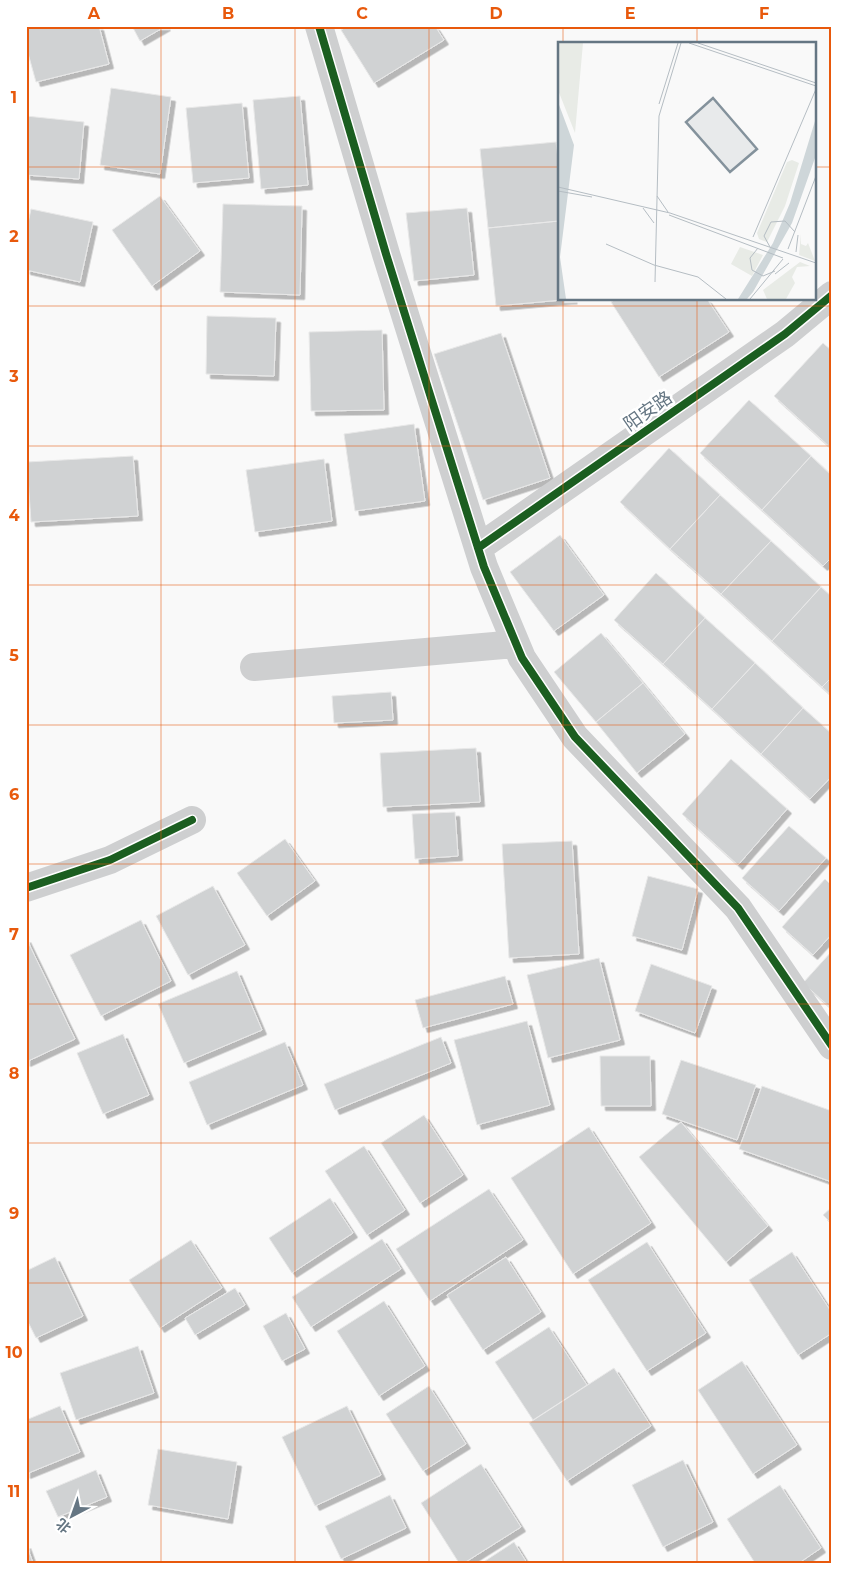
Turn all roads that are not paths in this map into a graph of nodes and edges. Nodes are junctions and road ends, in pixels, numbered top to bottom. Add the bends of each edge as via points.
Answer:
1 (319, 26) edge
2 (832, 295) edge
3 (478, 548) junction
4 (516, 644) junction
5 (254, 667) dead end
6 (192, 820) dead end
7 (26, 888) edge
8 (832, 1046) edge

1 - 3 street
2 - 3 street, 阳安路 via 785,334
3 - 4 street
4 - 5 street
4 - 8 street via 574,737 738,908
6 - 7 street via 110,860

